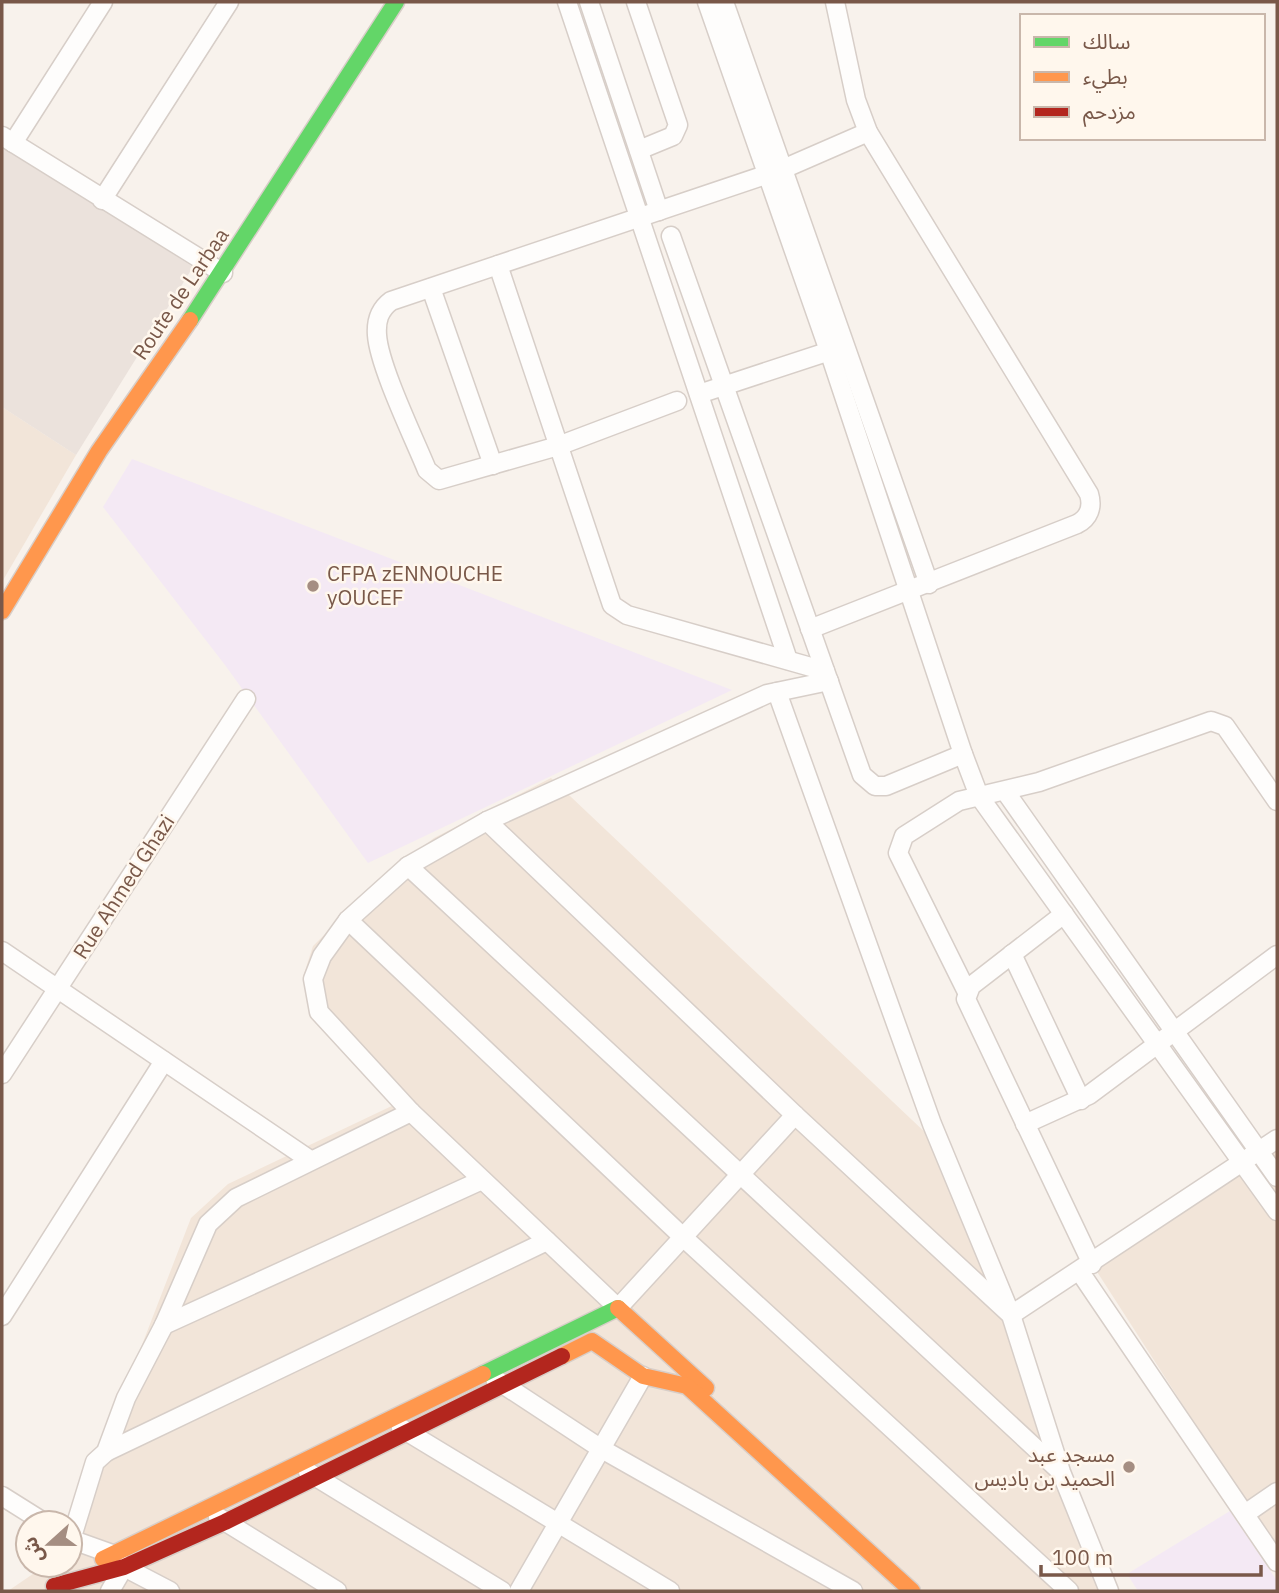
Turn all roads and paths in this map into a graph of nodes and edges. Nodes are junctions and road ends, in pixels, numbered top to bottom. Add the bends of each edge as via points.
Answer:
1 (103, 2) edge
2 (229, 2) edge
3 (396, 2) edge
4 (567, 2) edge
5 (589, 2) edge
6 (636, 2) edge
7 (707, 2) edge
8 (724, 2) edge
9 (835, 2) edge
10 (868, 132) junction
11 (8, 140) edge
12 (639, 150) junction
13 (775, 172) junction
14 (102, 200) junction
15 (659, 211) junction
16 (639, 217) junction
17 (671, 236) dead end
18 (498, 265) junction
19 (223, 273) junction
20 (431, 288) junction
21 (837, 348) junction
22 (725, 386) junction
23 (699, 394) junction
24 (677, 401) dead end
25 (558, 446) junction
26 (493, 466) junction
27 (929, 584) junction
28 (908, 591) junction
29 (2, 611) edge
30 (810, 629) junction
31 (788, 660) junction
32 (827, 676) junction
33 (777, 692) junction
34 (246, 699) dead end
35 (963, 754) junction
36 (1005, 791) junction
37 (979, 796) junction
38 (1277, 802) edge
39 (487, 821) junction
40 (408, 866) junction
41 (1064, 914) junction
42 (348, 920) junction
43 (2, 951) edge
44 (1012, 954) junction
45 (1277, 955) edge
46 (58, 988) junction
47 (967, 992) junction
48 (1174, 1030) junction
49 (1157, 1042) junction
50 (164, 1061) junction
51 (2, 1074) edge
52 (1081, 1100) junction
53 (411, 1112) junction
54 (796, 1115) junction
55 (1025, 1124) junction
56 (1277, 1139) edge
57 (1259, 1151) junction
58 (310, 1160) junction
59 (1243, 1162) junction
60 (741, 1175) junction
61 (1277, 1177) edge
62 (482, 1180) junction
63 (1277, 1211) edge
64 (684, 1238) junction
65 (547, 1241) junction
66 (1086, 1268) junction
67 (618, 1308) junction
68 (1011, 1315) junction
69 (2, 1316) edge
70 (164, 1325) junction
71 (485, 1371) junction
72 (643, 1376) junction
73 (503, 1385) junction
74 (687, 1385) junction
75 (390, 1419) junction
76 (408, 1433) junction
77 (600, 1448) junction
78 (106, 1452) junction
79 (298, 1465) junction
80 (1061, 1472) junction
81 (316, 1477) junction
82 (1277, 1492) edge
83 (2, 1496) edge
84 (23, 1509) edge
85 (81, 1509) edge
86 (205, 1509) junction
87 (1245, 1514) junction
88 (225, 1522) junction
89 (558, 1525) junction
90 (84, 1546) edge
91 (118, 1561) junction
92 (1277, 1562) edge
93 (50, 1588) edge
94 (110, 1591) edge
95 (170, 1591) edge
96 (337, 1591) edge
97 (502, 1591) edge
98 (519, 1591) edge
99 (670, 1591) edge
100 (853, 1591) edge
101 (912, 1591) edge
102 (930, 1591) edge
103 (1069, 1591) edge
104 (1109, 1591) edge

1 - 11 street
2 - 14 street
3 - 19 street, Route de Larbaa
4 - 16 street
5 - 12 street
6 - 12 street via 678,125 673,136
7 - 13 street
8 - 13 street
9 - 10 street via 854,92
10 - 13 street
10 - 27 street via 1091,500 1090,512 1082,522
11 - 14 street
12 - 15 street
13 - 15 street
13 - 21 street
14 - 19 street
15 - 16 street
16 - 18 street
16 - 23 street
17 - 22 street
18 - 20 street
18 - 25 street
19 - 29 street, Route de Larbaa via 99,451
20 - 26 street
20 - 26 street via 383,308 377,334 382,356 432,477 443,480
21 - 22 street
21 - 27 street
21 - 28 street
22 - 23 street
22 - 30 street
23 - 31 street
24 - 25 street
25 - 26 street
25 - 31 street via 616,610
27 - 28 street
28 - 30 street
28 - 35 street
30 - 32 street
31 - 32 street
32 - 33 street
32 - 35 street via 860,770 870,783 886,786
33 - 39 street
33 - 68 street via 932,1124
34 - 46 street, Rue Ahmed Ghazi
35 - 37 street
36 - 37 street
36 - 38 street via 1216,721 1225,726
36 - 48 street
37 - 41 street
37 - 47 street via 944,808 904,836 898,848
39 - 40 street
39 - 54 street
40 - 42 street
40 - 60 street
41 - 44 street
41 - 49 street
42 - 53 street via 322,956 313,979 319,1012
42 - 64 street
43 - 46 street
44 - 47 street
44 - 52 street
45 - 48 street
46 - 50 street
46 - 51 street, Rue Ahmed Ghazi
47 - 55 street via 967,1003
48 - 49 street
48 - 57 street
49 - 52 street
49 - 59 street
50 - 58 street
50 - 69 street
52 - 55 street
53 - 58 street
53 - 62 street
54 - 60 street
54 - 68 street
55 - 66 street
56 - 57 street
57 - 59 street
57 - 61 street
58 - 70 street via 236,1198 208,1224
59 - 63 street
59 - 66 street
60 - 64 street
60 - 80 street
62 - 65 street
62 - 70 street
64 - 67 street
64 - 103 street
65 - 67 street
65 - 78 street
66 - 68 street
66 - 87 street
67 - 71 street
67 - 74 street via 627,1328
67 - 102 street
68 - 80 street
70 - 78 street via 126,1398
71 - 73 street
71 - 75 street
72 - 73 street via 592,1341
72 - 74 street
72 - 77 street
73 - 76 street
73 - 77 street
74 - 101 street
75 - 76 street
75 - 79 street
76 - 81 street
76 - 89 street
77 - 89 street
77 - 100 street
78 - 85 street via 95,1462
79 - 81 street
79 - 86 street
80 - 104 street
81 - 88 street
81 - 97 street
82 - 87 street
83 - 84 street
86 - 88 street
86 - 91 street
87 - 92 street
88 - 91 street
88 - 96 street
89 - 98 street
89 - 99 street
90 - 91 street
91 - 93 street
91 - 94 street
91 - 95 street

